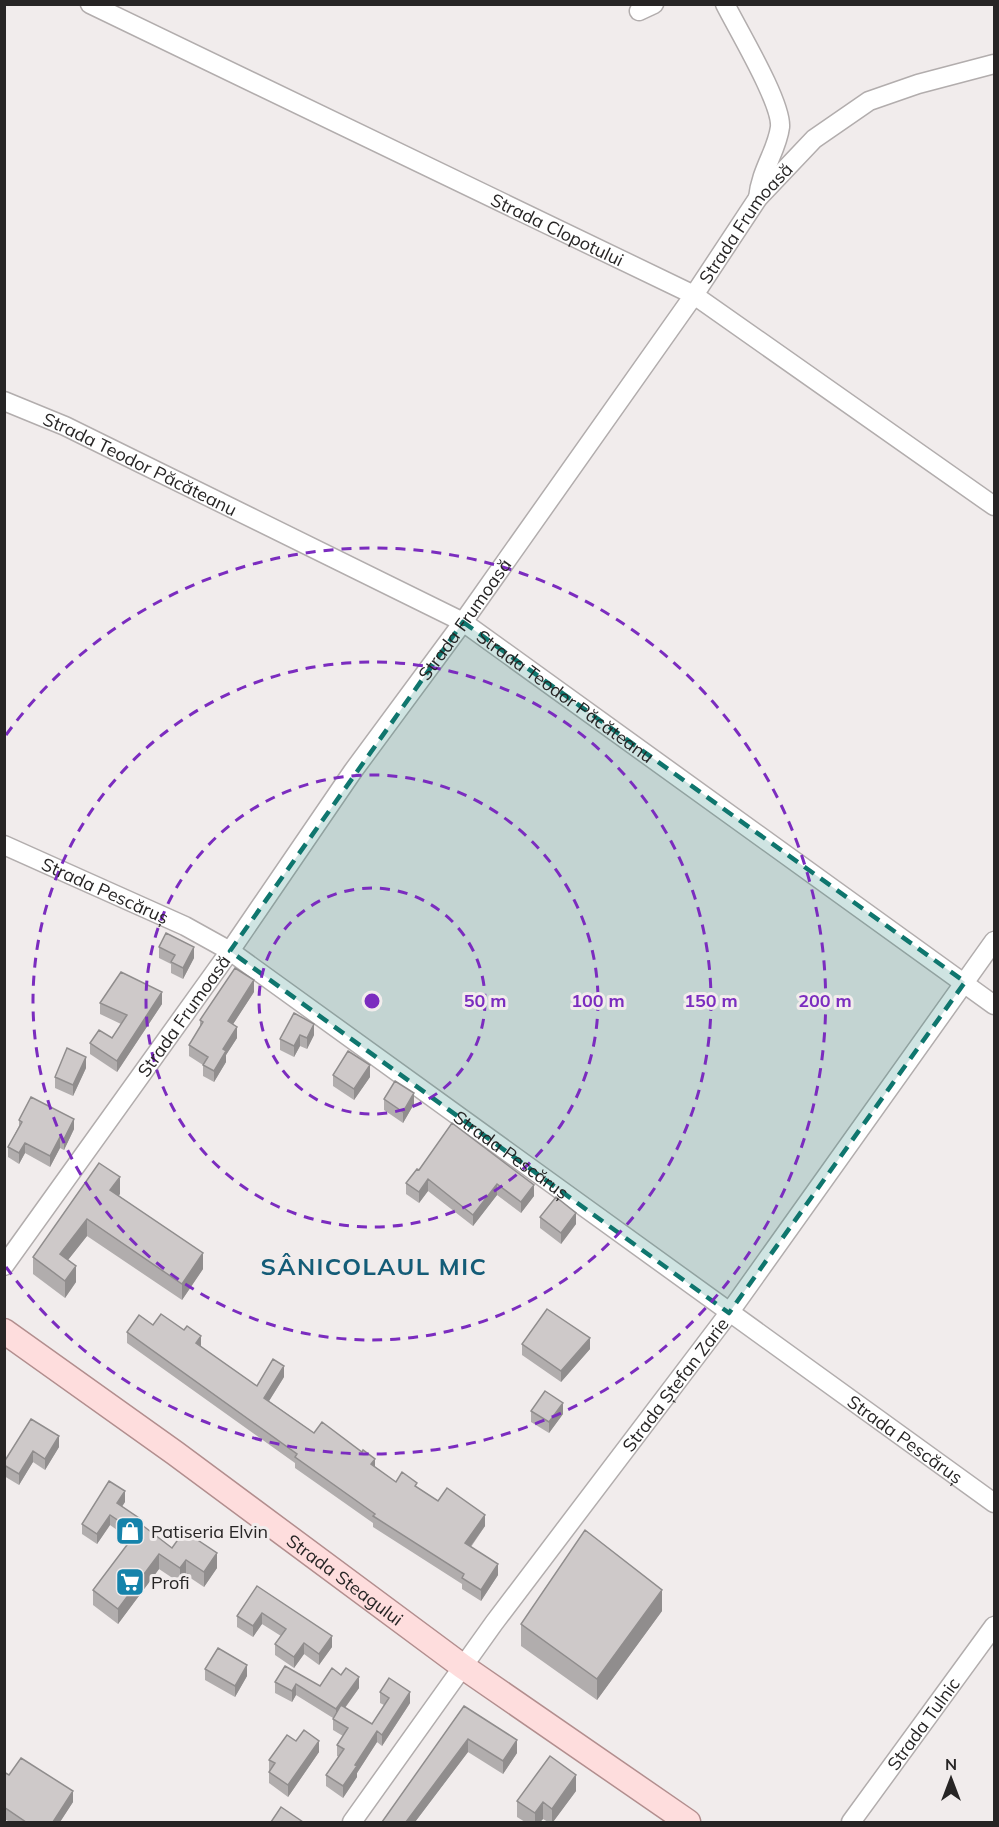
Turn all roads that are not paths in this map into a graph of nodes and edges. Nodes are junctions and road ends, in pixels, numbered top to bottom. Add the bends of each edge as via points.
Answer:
1 (90, 4) edge
2 (725, 4) edge
3 (994, 64) edge
4 (758, 198) junction
5 (694, 295) junction
6 (4, 401) edge
7 (994, 506) edge
8 (463, 622) junction
9 (4, 845) edge
10 (994, 941) edge
11 (231, 951) junction
12 (965, 982) junction
13 (994, 1005) edge
14 (4, 1266) edge
15 (729, 1313) junction
16 (4, 1331) edge
17 (994, 1503) edge
18 (994, 1626) edge
19 (462, 1666) junction
20 (352, 1822) edge
21 (688, 1822) edge
22 (851, 1822) edge

1 - 5 street, Strada Clopotului
2 - 4 street via 779,116 777,138 760,178
3 - 4 street, Strada Frumoasă via 869,101 814,139
4 - 5 street, Strada Frumoasă
5 - 7 street, Strada Clopotului
5 - 8 street, Strada Frumoasă
6 - 8 street, Strada Teodor Păcăteanu via 65,426
8 - 11 street, Strada Frumoasă via 353,771
8 - 12 street, Strada Teodor Păcăteanu
9 - 11 street, Strada Pescăruș via 185,926
10 - 12 street, Strada Ștefan Zarie
11 - 14 street, Strada Frumoasă
11 - 15 street, Strada Pescăruș
12 - 13 street, Strada Teodor Păcăteanu
12 - 15 street, Strada Ștefan Zarie
15 - 17 street, Strada Pescăruș
15 - 19 street, Strada Ștefan Zarie
16 - 19 main road, Strada Steagului
18 - 22 street, Strada Tulnic
19 - 20 street, Strada Ștefan Zarie
19 - 21 main road, Strada Steagului

